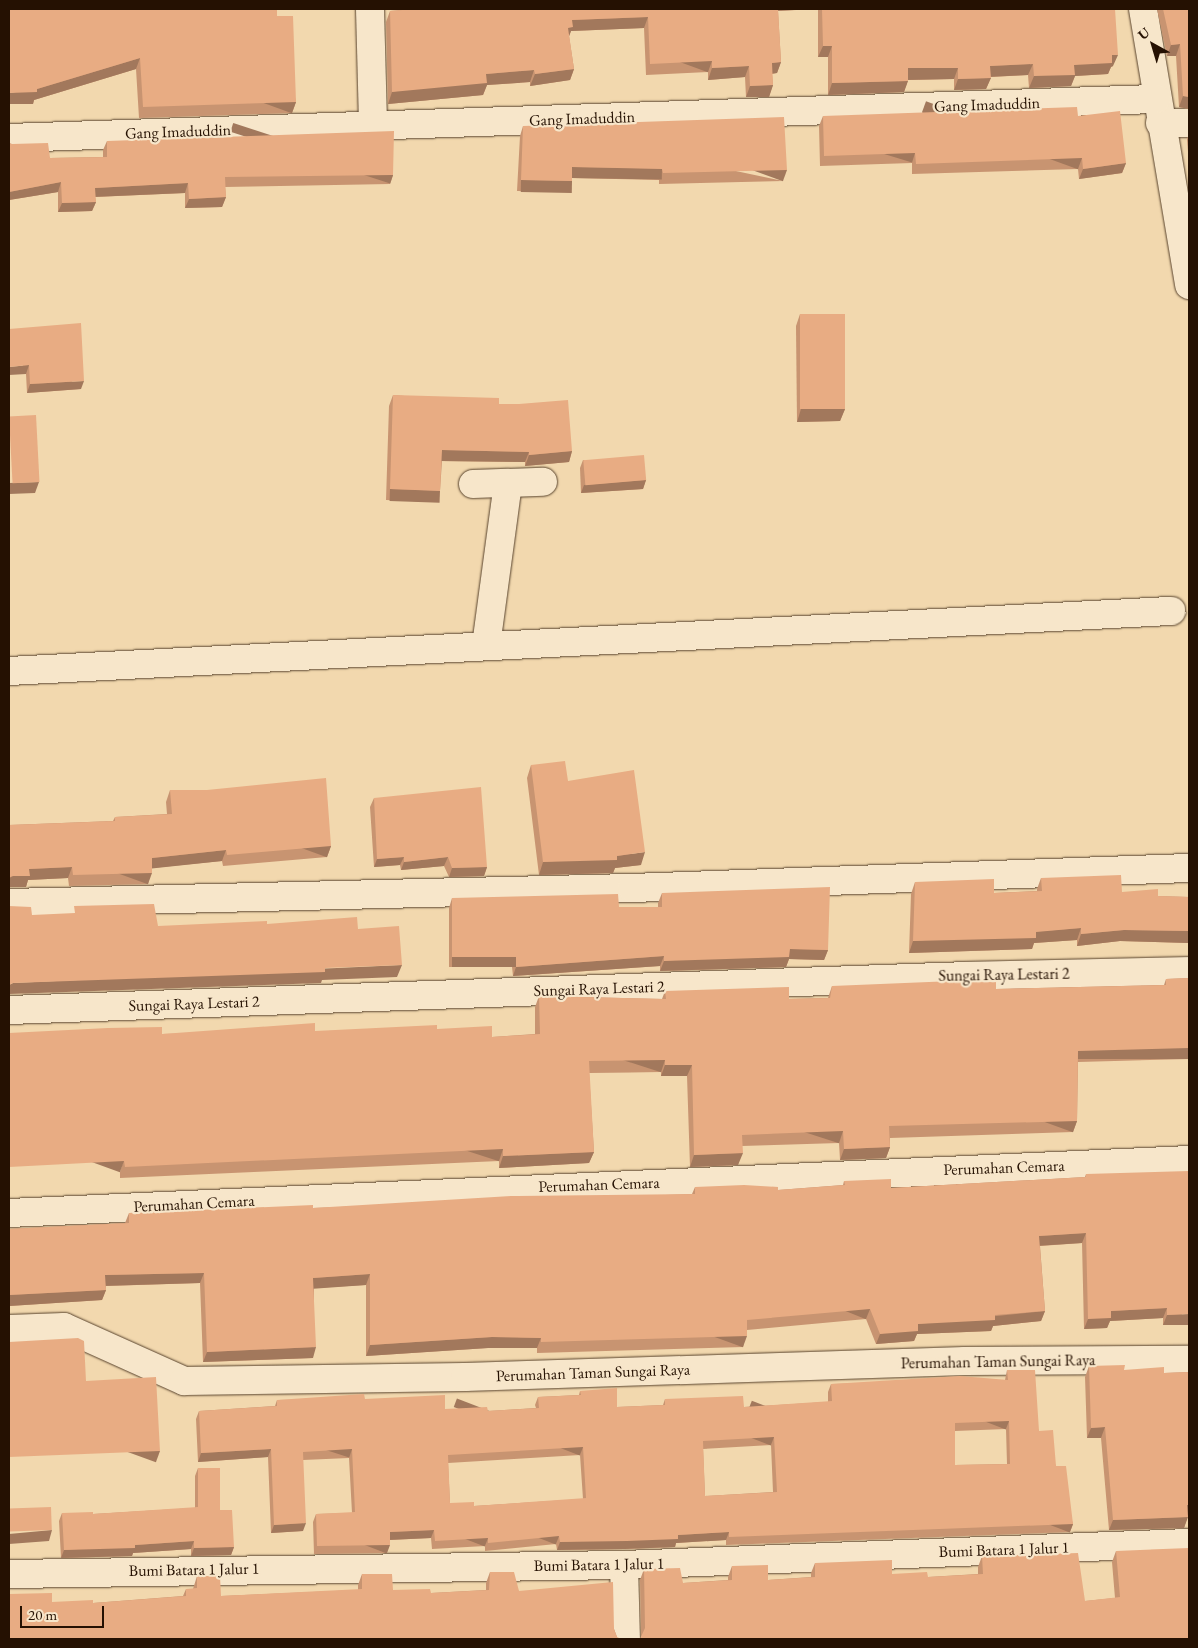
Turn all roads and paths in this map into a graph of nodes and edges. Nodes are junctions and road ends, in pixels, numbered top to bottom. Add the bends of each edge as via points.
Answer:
1 (370, 9) edge
2 (1143, 9) edge
3 (1158, 111) junction
4 (1189, 122) edge
5 (373, 126) junction
6 (9, 138) edge
7 (1189, 285) edge
8 (544, 482) dead end
9 (508, 483) junction
10 (473, 484) dead end
11 (1171, 611) dead end
12 (486, 646) junction
13 (9, 671) edge
14 (1189, 868) edge
15 (9, 903) edge
16 (1189, 971) edge
17 (9, 1010) edge
18 (1189, 1160) edge
19 (9, 1213) edge
20 (9, 1329) edge
21 (1189, 1360) edge
22 (1189, 1543) edge
23 (624, 1565) junction
24 (9, 1574) edge
25 (626, 1639) edge

1 - 5 street
2 - 3 street
3 - 4 street, Gang Imaduddin
3 - 5 street, Gang Imaduddin
3 - 7 street
5 - 6 street, Gang Imaduddin
8 - 9 street
9 - 10 street
9 - 12 street
11 - 12 street
12 - 13 street
14 - 15 street via 632,888
16 - 17 street, Sungai Raya Lestari 2
18 - 19 street, Perumahan Cemara
20 - 21 street, Perumahan Taman Sungai Raya via 64,1327 184,1381 464,1377 965,1361
22 - 23 street, Bumi Batara 1 Jalur 1
23 - 24 street, Bumi Batara 1 Jalur 1
23 - 25 street

